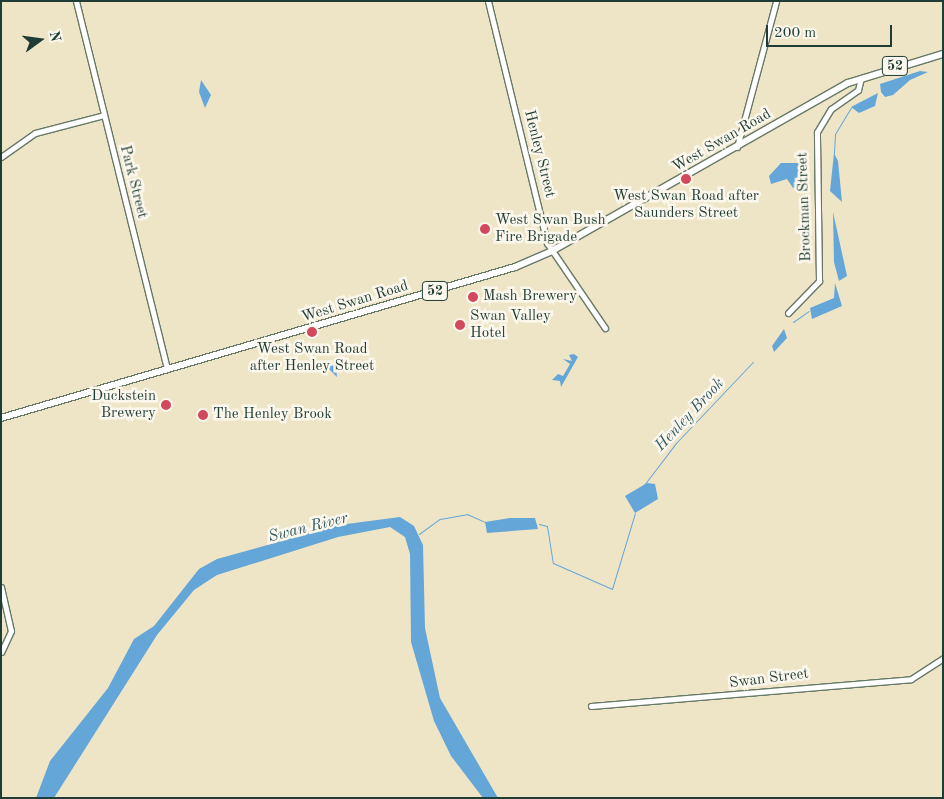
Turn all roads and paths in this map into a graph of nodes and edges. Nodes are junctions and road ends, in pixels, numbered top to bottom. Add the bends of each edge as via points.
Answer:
1 (76, 1) edge
2 (488, 1) edge
3 (776, 1) edge
4 (943, 54) edge
5 (861, 77) junction
6 (104, 115) junction
7 (737, 147) junction
8 (1, 157) edge
9 (552, 251) junction
10 (788, 312) dead end
11 (605, 328) dead end
12 (167, 368) junction
13 (1, 418) edge
14 (1, 586) edge
15 (1, 652) edge
16 (943, 658) edge
17 (591, 706) dead end

1 - 6 street, Park Street
2 - 9 street, Henley Street
3 - 7 street
4 - 5 main road, West Swan Road / 52
5 - 7 main road, West Swan Road / 52
5 - 10 street, Brockman Street via 858,90 831,109 817,132 819,281
6 - 8 street via 35,133
6 - 12 street, Park Street
7 - 9 main road, West Swan Road / 52
9 - 11 street, Henley Street
9 - 12 main road, West Swan Road / 52 via 515,267
12 - 13 main road, West Swan Road / 52
14 - 15 street via 11,631
16 - 17 street, Swan Street via 911,680

